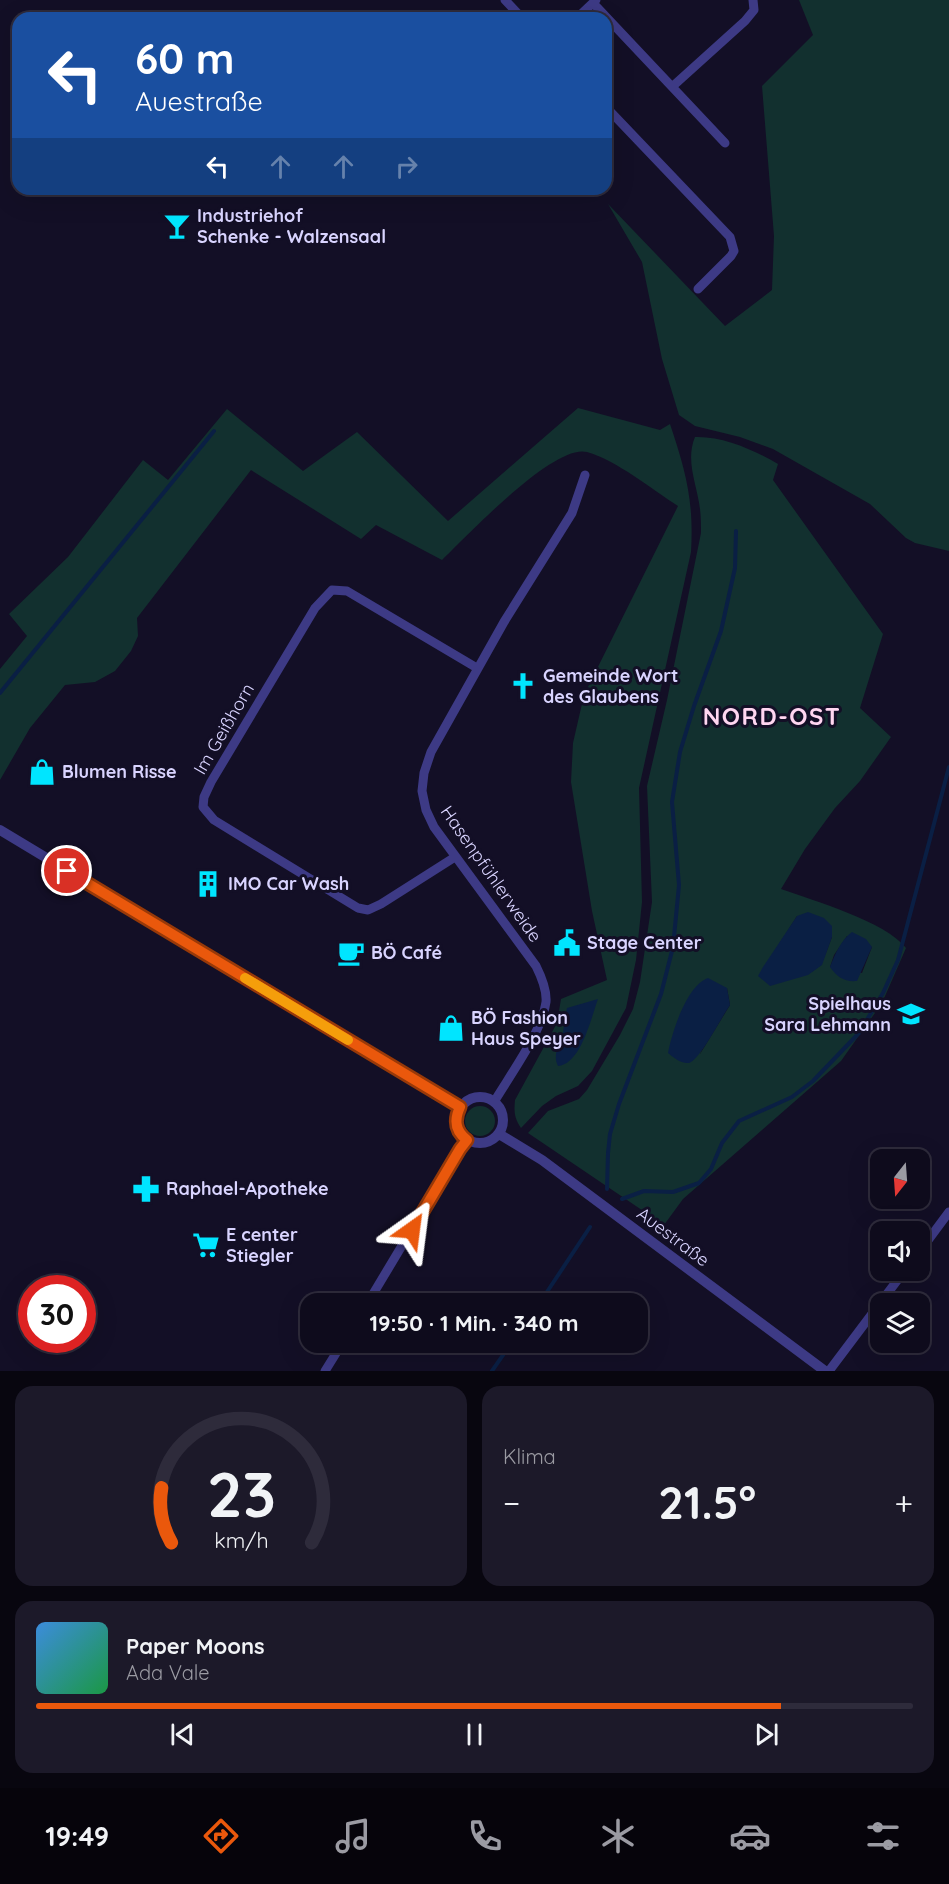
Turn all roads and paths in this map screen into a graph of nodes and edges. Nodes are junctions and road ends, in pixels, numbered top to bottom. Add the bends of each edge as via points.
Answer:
1 (505, 0) edge
2 (753, 0) edge
3 (516, 12) edge
4 (612, 21) edge
5 (673, 86) junction
6 (612, 114) edge
7 (725, 142) dead end
8 (698, 290) dead end
9 (585, 475) dead end
10 (477, 668) junction
11 (0, 830) edge
12 (455, 857) junction
13 (494, 1102) junction
14 (460, 1107) junction
15 (499, 1134) junction
16 (467, 1140) junction
17 (949, 1212) edge
18 (930, 1238) edge
19 (897, 1281) edge
20 (374, 1293) edge
21 (336, 1353) edge
22 (325, 1371) edge
23 (827, 1371) edge

1 - 3 street
2 - 5 street via 754,10 745,21
4 - 5 street
5 - 7 street
6 - 8 street via 730,237 732,256
9 - 10 street, Hasenpfühlerweide via 572,513
10 - 12 street, Hasenpfühlerweide via 431,752 424,773 426,810
10 - 12 street, Im Geißhorn via 347,591 332,590 315,608 204,797 203,807 214,820 358,908 368,910 381,904
11 - 14 street
12 - 13 street, Hasenpfühlerweide via 536,966 546,1001 537,1028
13 - 14 street via 471,1098
13 - 15 street via 503,1119
14 - 16 street via 456,1124
15 - 16 street via 487,1143
15 - 23 street, Auestraße via 542,1160
16 - 20 street
17 - 18 street
19 - 23 street
21 - 22 street

